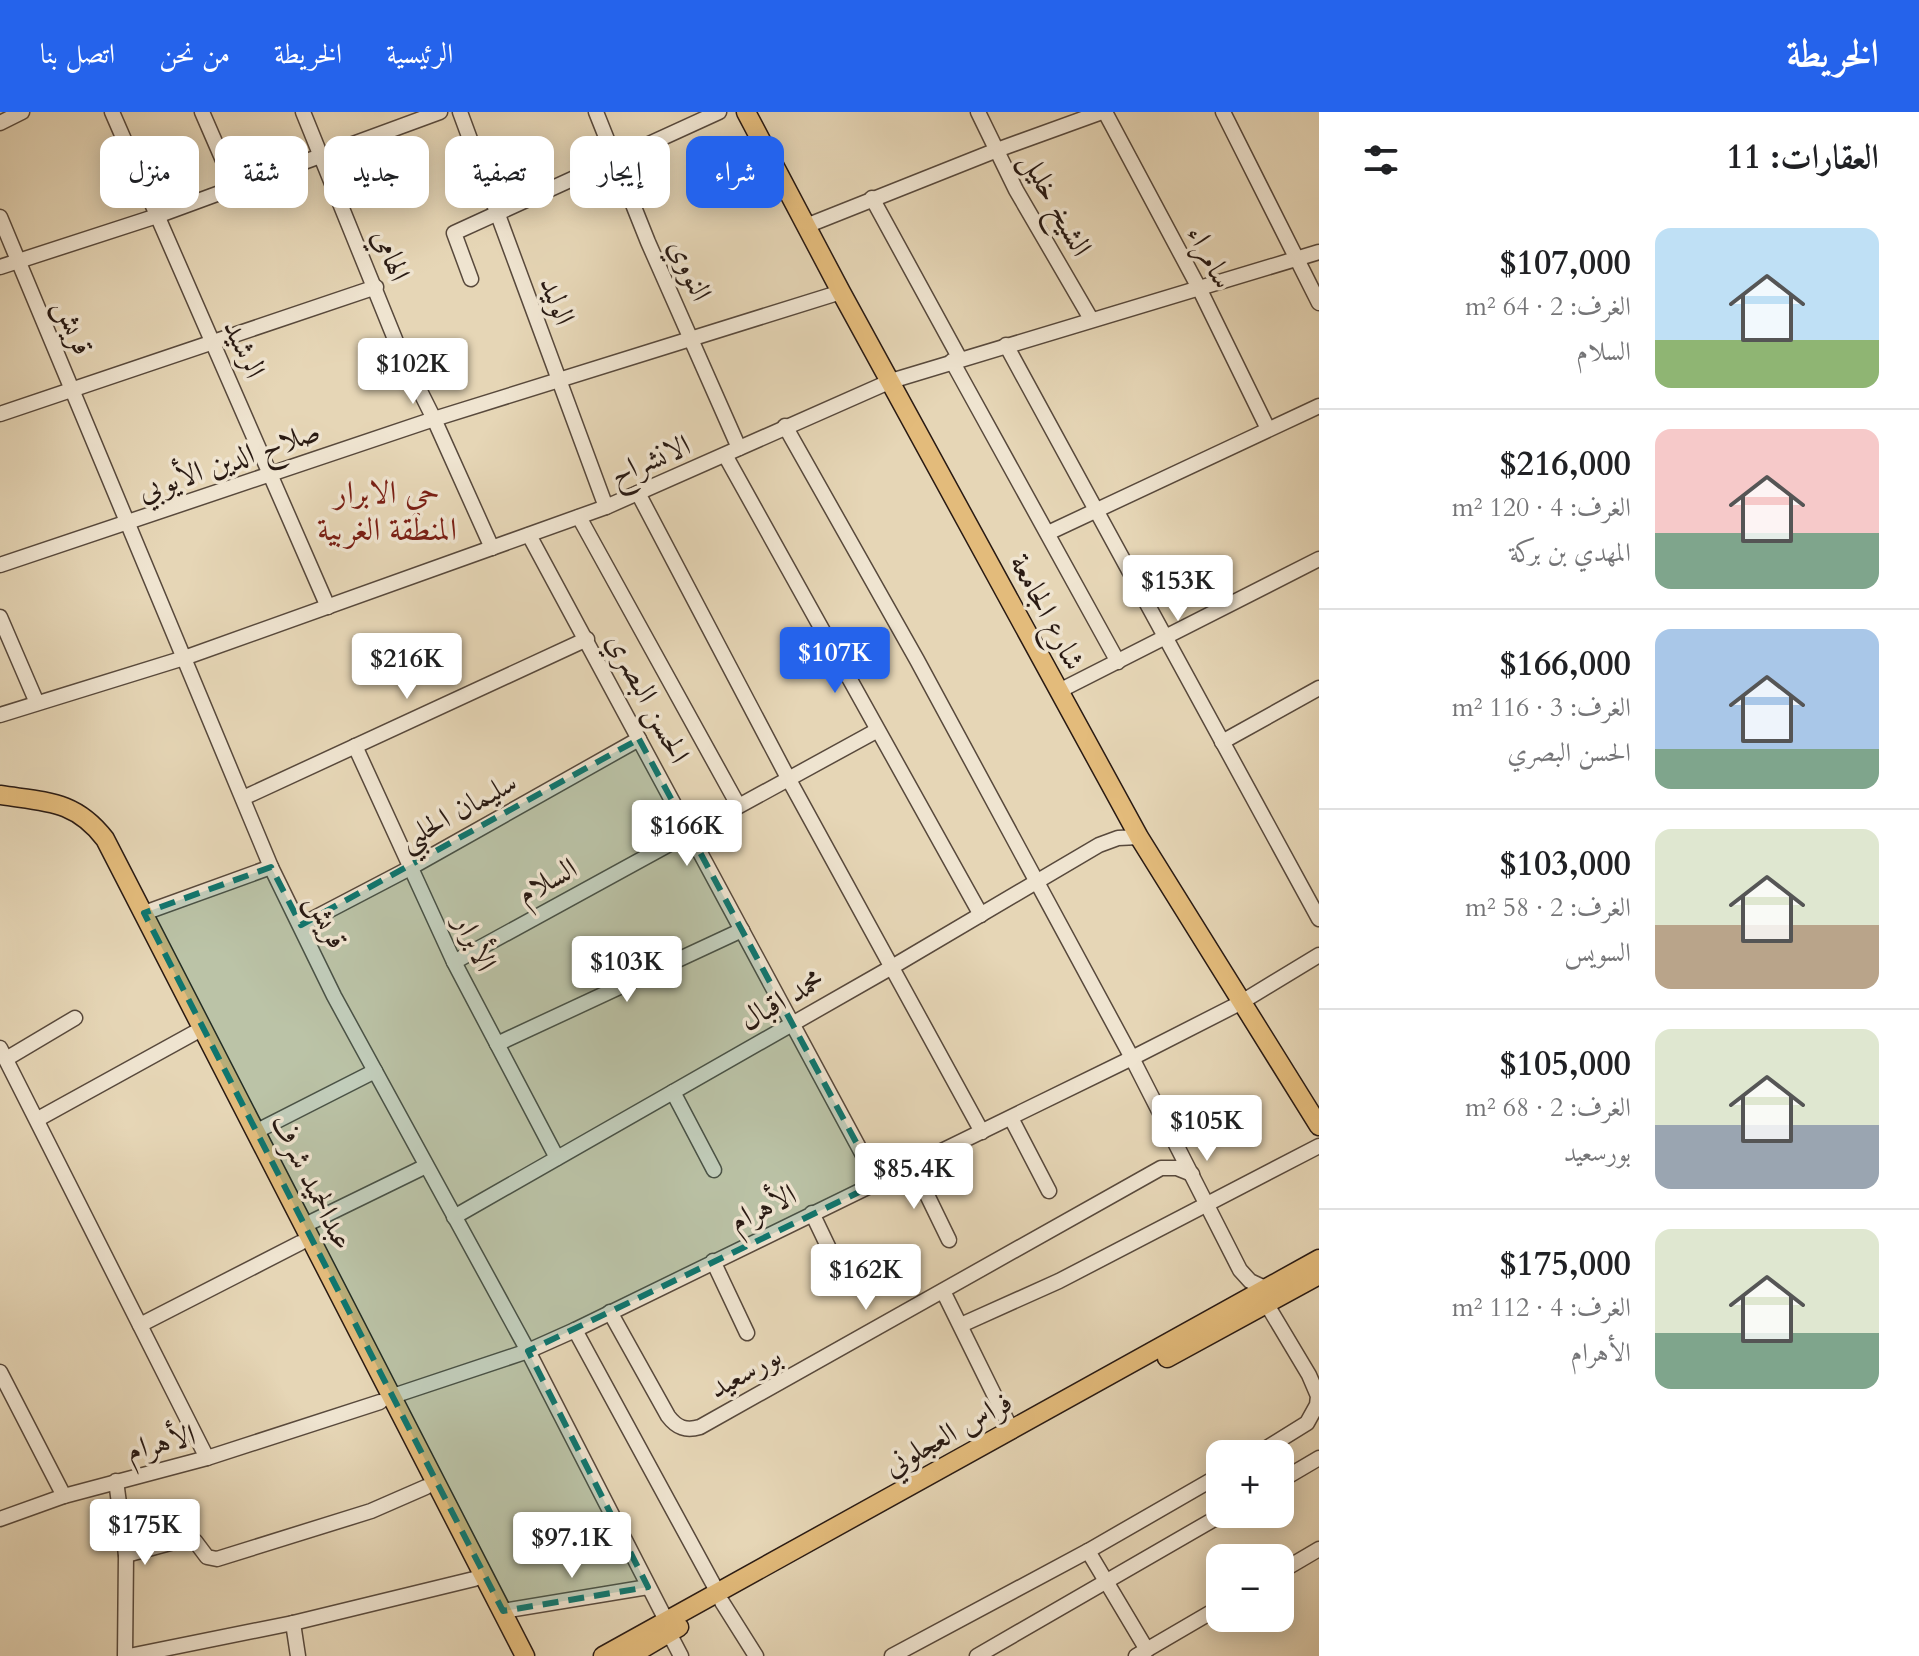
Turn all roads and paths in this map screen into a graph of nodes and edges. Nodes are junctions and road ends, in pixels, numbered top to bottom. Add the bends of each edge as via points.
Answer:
1 (22, 112) edge
2 (112, 112) edge
3 (202, 112) edge
4 (303, 112) edge
5 (440, 112) edge
6 (460, 112) edge
7 (596, 112) edge
8 (719, 112) edge
9 (746, 112) edge
10 (978, 112) edge
11 (1103, 112) edge
12 (1223, 112) edge
13 (0, 123) edge
14 (606, 136) edge
15 (665, 136) edge
16 (215, 142) edge
17 (997, 150) junction
18 (322, 156) junction
19 (308, 161) edge
20 (570, 179) edge
21 (215, 195) edge
22 (872, 198) junction
23 (635, 208) edge
24 (497, 213) junction
25 (157, 216) junction
26 (0, 217) edge
27 (806, 226) junction
28 (1319, 252) edge
29 (1296, 259) junction
30 (18, 261) junction
31 (0, 267) edge
32 (471, 279) dead end
33 (376, 287) junction
34 (1199, 288) junction
35 (841, 292) junction
36 (1319, 303) edge
37 (1091, 319) junction
38 (692, 338) junction
39 (213, 343) junction
40 (1006, 345) junction
41 (956, 360) junction
42 (558, 379) junction
43 (891, 381) junction
44 (72, 390) junction
45 (1319, 406) edge
46 (0, 414) edge
47 (434, 419) junction
48 (785, 426) junction
49 (1268, 429) junction
50 (732, 452) junction
51 (270, 475) junction
52 (638, 493) junction
53 (606, 507) junction
54 (1098, 509) junction
55 (579, 517) junction
56 (127, 523) junction
57 (1048, 533) junction
58 (529, 535) junction
59 (492, 548) junction
60 (1319, 559) edge
61 (0, 565) edge
62 (328, 607) junction
63 (0, 617) edge
64 (1164, 637) junction
65 (587, 639) junction
66 (184, 658) junction
67 (1118, 662) junction
68 (1319, 688) edge
69 (1059, 691) junction
70 (37, 703) junction
71 (0, 715) edge
72 (876, 731) junction
73 (639, 739) junction
74 (1222, 742) junction
75 (355, 746) junction
76 (788, 778) junction
77 (0, 795) edge
78 (243, 798) junction
79 (738, 805) junction
80 (0, 806) edge
81 (690, 832) junction
82 (1139, 837) junction
83 (271, 867) junction
84 (410, 868) junction
85 (1036, 882) junction
86 (144, 913) junction
87 (981, 915) junction
88 (1319, 919) edge
89 (301, 925) junction
90 (742, 930) junction
91 (1319, 955) edge
92 (454, 962) junction
93 (892, 967) junction
94 (1240, 1003) junction
95 (75, 1018) dead end
96 (793, 1024) junction
97 (194, 1033) junction
98 (497, 1044) junction
99 (3, 1053) edge
100 (1132, 1058) junction
101 (375, 1071) junction
102 (673, 1092) junction
103 (1011, 1118) junction
104 (38, 1119) junction
105 (1319, 1126) edge
106 (1171, 1131) junction
107 (255, 1132) junction
108 (982, 1132) junction
109 (1319, 1146) edge
110 (557, 1158) junction
111 (426, 1166) junction
112 (913, 1166) junction
113 (1161, 1168) junction
114 (714, 1170) dead end
115 (1192, 1174) junction
116 (878, 1183) junction
117 (1049, 1191) dead end
118 (1206, 1205) junction
119 (812, 1213) junction
120 (454, 1217) junction
121 (302, 1234) junction
122 (949, 1240) dead end
123 (1319, 1259) edge
124 (713, 1261) junction
125 (1319, 1275) edge
126 (846, 1284) dead end
127 (943, 1291) junction
128 (1265, 1296) junction
129 (610, 1312) junction
130 (140, 1325) junction
131 (961, 1325) junction
132 (575, 1330) junction
133 (747, 1333) dead end
134 (528, 1351) junction
135 (0, 1372) edge
136 (385, 1399) junction
137 (1012, 1431) junction
138 (1280, 1440) edge
139 (207, 1458) junction
140 (1319, 1458) edge
141 (1294, 1473) edge
142 (116, 1481) junction
143 (1206, 1483) edge
144 (426, 1487) junction
145 (64, 1496) junction
146 (0, 1519) edge
147 (1206, 1524) edge
148 (1319, 1549) edge
149 (1088, 1551) junction
150 (126, 1555) junction
151 (1294, 1564) edge
152 (479, 1577) junction
153 (1107, 1582) junction
154 (648, 1587) junction
155 (720, 1597) junction
156 (503, 1611) junction
157 (1206, 1615) edge
158 (293, 1623) junction
159 (668, 1626) junction
160 (1141, 1653) edge
161 (127, 1656) edge
162 (298, 1656) edge
163 (513, 1656) edge
164 (525, 1656) edge
165 (603, 1656) edge
166 (630, 1656) edge
167 (681, 1656) edge
168 (756, 1656) edge
169 (892, 1656) edge
170 (977, 1656) edge

1 - 13 street
2 - 25 street, الرشيد
3 - 16 street
4 - 18 street, الهامي
5 - 18 street
6 - 24 street, الوليد
7 - 14 street, النووي
8 - 15 street
9 - 27 main road, شارع الجامعة
10 - 17 street, الشيخ خليل
11 - 17 street
11 - 34 street, سامراء
12 - 29 street
17 - 22 street
17 - 37 street, الشيخ خليل
18 - 19 street
18 - 33 street, الهامي
20 - 24 street
21 - 25 street
22 - 27 street
22 - 41 street
23 - 38 street, النووي
24 - 32 street via 454,233
24 - 42 street, الوليد
25 - 30 street
25 - 39 street, الرشيد
26 - 30 street, قريش
27 - 35 main road, شارع الجامعة
28 - 29 street, الانشراح
29 - 34 street, الانشراح
29 - 36 street
30 - 31 street
30 - 44 street, قريش
33 - 39 street
33 - 47 street, الهامي
34 - 37 street, الانشراح
34 - 49 street, سامراء
35 - 38 street, صلاح الدين الأيوبي
35 - 43 main road, شارع الجامعة
37 - 40 street, الانشراح
38 - 42 street, صلاح الدين الأيوبي
38 - 50 street, النووي
39 - 44 street
39 - 51 street, الرشيد
40 - 41 street, الانشراح
40 - 54 street
41 - 43 street, الانشراح
41 - 57 street
42 - 47 street, صلاح الدين الأيوبي
42 - 53 street, الوليد
43 - 48 street, الانشراح
43 - 69 main road, شارع الجامعة
44 - 46 street
44 - 56 street, قريش
45 - 49 street
47 - 51 street, صلاح الدين الأيوبي
47 - 59 street, الهامي
48 - 50 street, الانشراح
48 - 85 street
49 - 54 street
50 - 52 street, الانشراح
50 - 72 street, النووي
51 - 56 street, صلاح الدين الأيوبي
51 - 62 street, الرشيد
52 - 53 street, الانشراح
52 - 76 street
53 - 55 street, الانشراح
54 - 57 street
54 - 64 street
55 - 58 street, الانشراح
55 - 79 street
56 - 61 street, صلاح الدين الأيوبي
56 - 66 street, قريش
57 - 67 street
58 - 59 street, الانشراح
58 - 65 street, الحسن البصري
59 - 62 street, الانشراح
60 - 64 street
62 - 66 street, الانشراح
63 - 70 street
64 - 67 street
64 - 74 street
65 - 73 street, الحسن البصري
65 - 75 street
66 - 70 street, الانشراح
66 - 78 street, قريش
67 - 69 street
68 - 74 street
69 - 82 main road, شارع الجامعة
70 - 71 street, الانشراح
72 - 76 street, السلام
72 - 87 street, النووي
73 - 81 street, الحسن البصري
73 - 84 street, سليمان الحلبي
74 - 88 street
75 - 78 street
75 - 84 street, الأبرار
76 - 79 street, السلام
76 - 93 street
77 - 86 main road, عبدالحميد شرف via 71,808 89,820 105,839
78 - 83 street, قريش
79 - 81 street, السلام
80 - 97 main road, عبدالحميد شرف via 69,818 94,839
81 - 90 street, الحسن البصري
81 - 92 street, السلام
82 - 85 street, محمد اقبال via 1108,841
82 - 94 main road, شارع الجامعة
83 - 86 street
83 - 89 street, قريش
84 - 89 street, سليمان الحلبي
84 - 92 street, الأبرار
85 - 87 street, محمد اقبال
85 - 100 street
86 - 107 main road, عبدالحميد شرف
87 - 93 street, محمد اقبال
89 - 101 street, قريش
90 - 96 street, الحسن البصري
90 - 98 street
91 - 94 street, الأهرام
92 - 98 street, الأبرار
93 - 96 street, محمد اقبال
93 - 108 street
94 - 100 street, الأهرام
94 - 105 main road, شارع الجامعة
95 - 99 street
96 - 102 street, محمد اقبال
96 - 116 street, الحسن البصري
97 - 104 street
97 - 121 main road, عبدالحميد شرف
98 - 110 street, الأبرار
99 - 104 street
100 - 103 street, الأهرام
100 - 106 street
101 - 107 street
101 - 111 street, قريش
102 - 110 street, محمد اقبال
102 - 114 street
103 - 108 street, الأهرام
103 - 117 street
104 - 130 street
106 - 113 street via 1169,1155
106 - 115 street
107 - 121 main road, عبدالحميد شرف
108 - 112 street, الأهرام
109 - 118 street
110 - 120 street, محمد اقبال
111 - 120 street, قريش
111 - 121 street
112 - 116 street, الأهرام
112 - 122 street
113 - 115 street
113 - 127 street, بورسعيد
115 - 118 street
116 - 119 street, الأهرام
118 - 128 street via 1240,1270
118 - 131 street
119 - 124 street, الأهرام
119 - 126 street
120 - 134 street, قريش
121 - 130 street
121 - 136 main road, عبدالحميد شرف
123 - 128 main road, فراس العجلوني
124 - 129 street, الأهرام
124 - 133 street
125 - 128 main road, فراس العجلوني
127 - 129 street, بورسعيد via 690,1430 668,1416
127 - 131 street
128 - 137 main road, فراس العجلوني
128 - 138 street via 1318,1396 1307,1423
128 - 155 main road, فراس العجلوني
129 - 132 street, الأهرام
130 - 139 street
131 - 137 street
132 - 134 street, الأهرام
132 - 155 street
134 - 136 street, الأهرام
134 - 154 street, قريش
135 - 145 street
136 - 139 street, الأهرام
136 - 144 main road, عبدالحميد شرف
136 - 152 main road, عبدالحميد شرف
137 - 155 main road, فراس العجلوني
139 - 142 street, الأهرام
140 - 141 street
142 - 145 street, الأهرام
142 - 150 street
143 - 149 street
144 - 150 street via 371,1511 217,1559 185,1539
144 - 152 main road, عبدالحميد شرف
145 - 146 street, الأهرام
147 - 153 street
148 - 151 street
149 - 153 street
149 - 169 street
150 - 161 street
152 - 156 main road, عبدالحميد شرف
152 - 158 street
152 - 163 main road, عبدالحميد شرف
153 - 160 street
153 - 170 street
154 - 156 street
154 - 159 street, قريش
155 - 159 main road, فراس العجلوني
155 - 168 street
156 - 164 main road, عبدالحميد شرف
157 - 160 street
158 - 161 street
158 - 162 street
159 - 165 main road, فراس العجلوني
159 - 166 main road, فراس العجلوني
159 - 167 street, قريش

